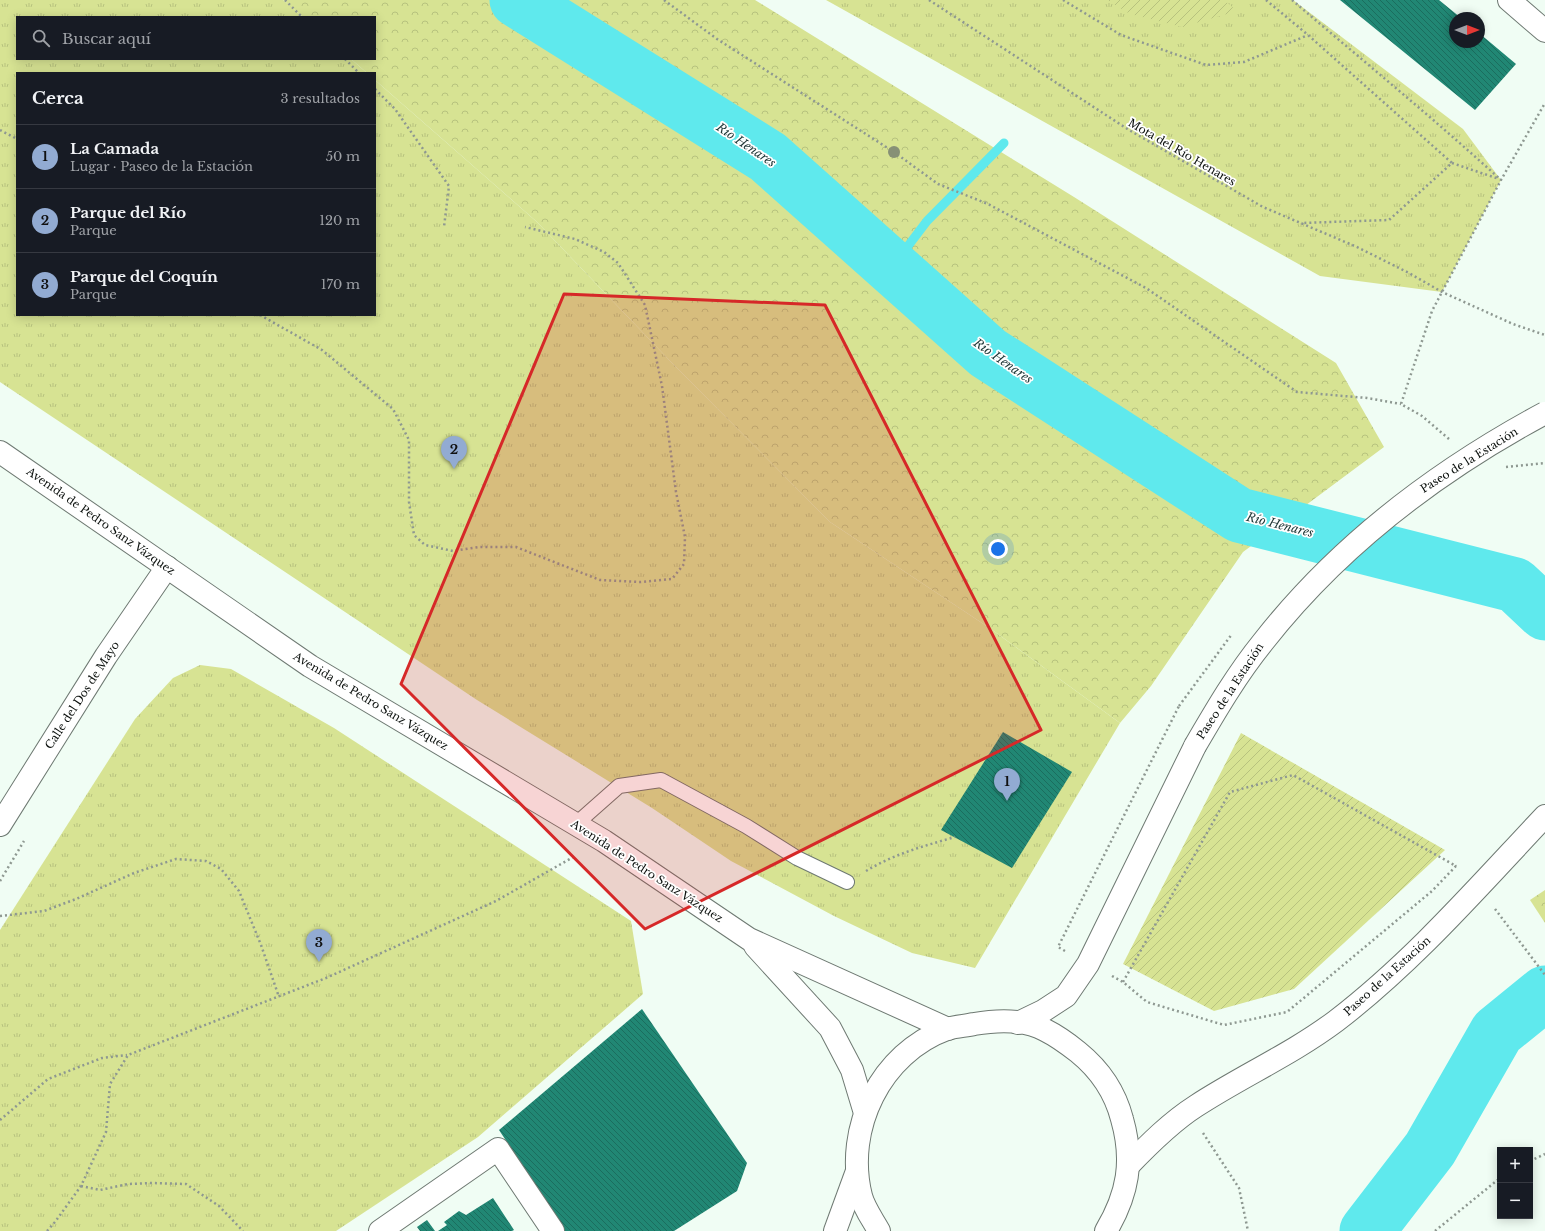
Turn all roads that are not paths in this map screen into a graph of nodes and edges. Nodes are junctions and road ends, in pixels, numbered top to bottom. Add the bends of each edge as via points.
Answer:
1 (1510, 0) edge
2 (1545, 31) edge
3 (1545, 413) edge
4 (0, 452) edge
5 (167, 567) junction
6 (1545, 816) edge
7 (576, 824) junction
8 (0, 825) edge
9 (846, 882) road end
10 (749, 939) junction
11 (1018, 1023) junction
12 (948, 1029) junction
13 (864, 1113) junction
14 (1128, 1166) junction
15 (857, 1171) junction
16 (1121, 1221) edge
17 (548, 1229) edge
18 (380, 1231) edge
19 (835, 1231) edge
20 (879, 1231) edge
21 (1106, 1231) edge

1 - 2 street
3 - 11 street, Paseo de la Estación, bridge via 1459,463 1386,516 1288,611 1237,677 1195,746 1088,964 1066,996
4 - 5 street, Avenida de Pedro Sanz Vázquez
5 - 7 street, Avenida de Pedro Sanz Vázquez via 310,666
5 - 8 street, Calle del Dos de Mayo via 106,656
6 - 14 street, Paseo de la Estación via 1441,927 1363,1000 1296,1048 1195,1106 1155,1138
7 - 9 lane via 619,786 661,780 746,826 797,858
7 - 10 street, Avenida de Pedro Sanz Vázquez via 604,840
10 - 12 street, Avenida de Pedro Sanz Vázquez
10 - 13 street, Avenida de Pedro Sanz Vázquez via 830,1028 852,1070
11 - 12 street via 993,1021
11 - 14 street via 1044,1029 1064,1041 1087,1059 1106,1082 1120,1108 1127,1136
12 - 13 street via 920,1042 897,1061 878,1086
13 - 15 street via 858,1142
14 - 16 street
15 - 19 street
15 - 20 street via 861,1197
16 - 21 street
17 - 18 street via 498,1149

